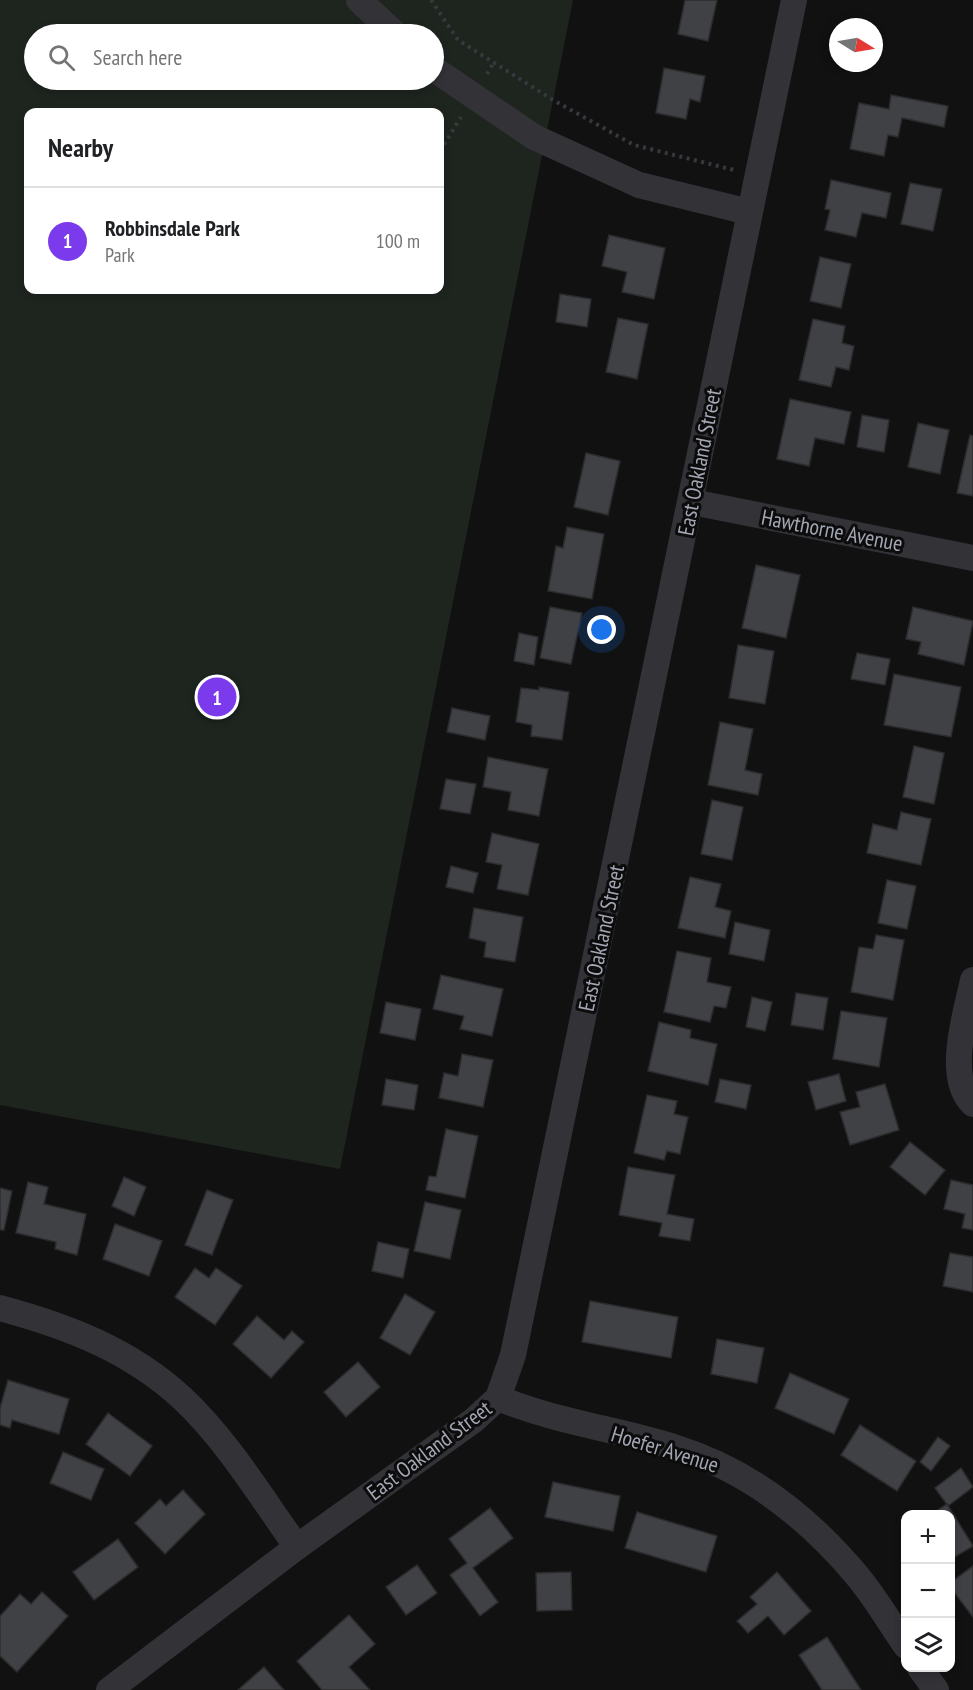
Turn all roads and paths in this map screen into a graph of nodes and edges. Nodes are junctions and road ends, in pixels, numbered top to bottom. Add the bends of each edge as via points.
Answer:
1 (358, 0) edge
2 (431, 0) edge
3 (794, 0) edge
4 (384, 24) edge
5 (444, 76) edge
6 (756, 176) junction
7 (749, 212) junction
8 (692, 502) junction
9 (973, 558) edge
10 (973, 980) edge
11 (970, 1101) edge
12 (0, 1308) edge
13 (498, 1398) junction
14 (297, 1547) junction
15 (901, 1639) edge
16 (924, 1672) edge
17 (109, 1690) edge
18 (936, 1690) edge

1 - 4 street
2 - 6 path via 458,39 553,100 634,145
3 - 6 street, East Oakland Street
5 - 7 street via 534,137 639,185
6 - 7 street, East Oakland Street
7 - 8 street, East Oakland Street
8 - 9 street, Hawthorne Avenue
8 - 13 street, East Oakland Street via 516,1343
10 - 11 street via 958,1067
12 - 14 street via 89,1337 141,1365 182,1399 211,1431
13 - 14 street, East Oakland Street via 474,1420
13 - 15 street, Hoefer Avenue via 531,1412 676,1448 722,1465 768,1492 813,1529 860,1579
14 - 17 street, East Oakland Street
16 - 18 street

